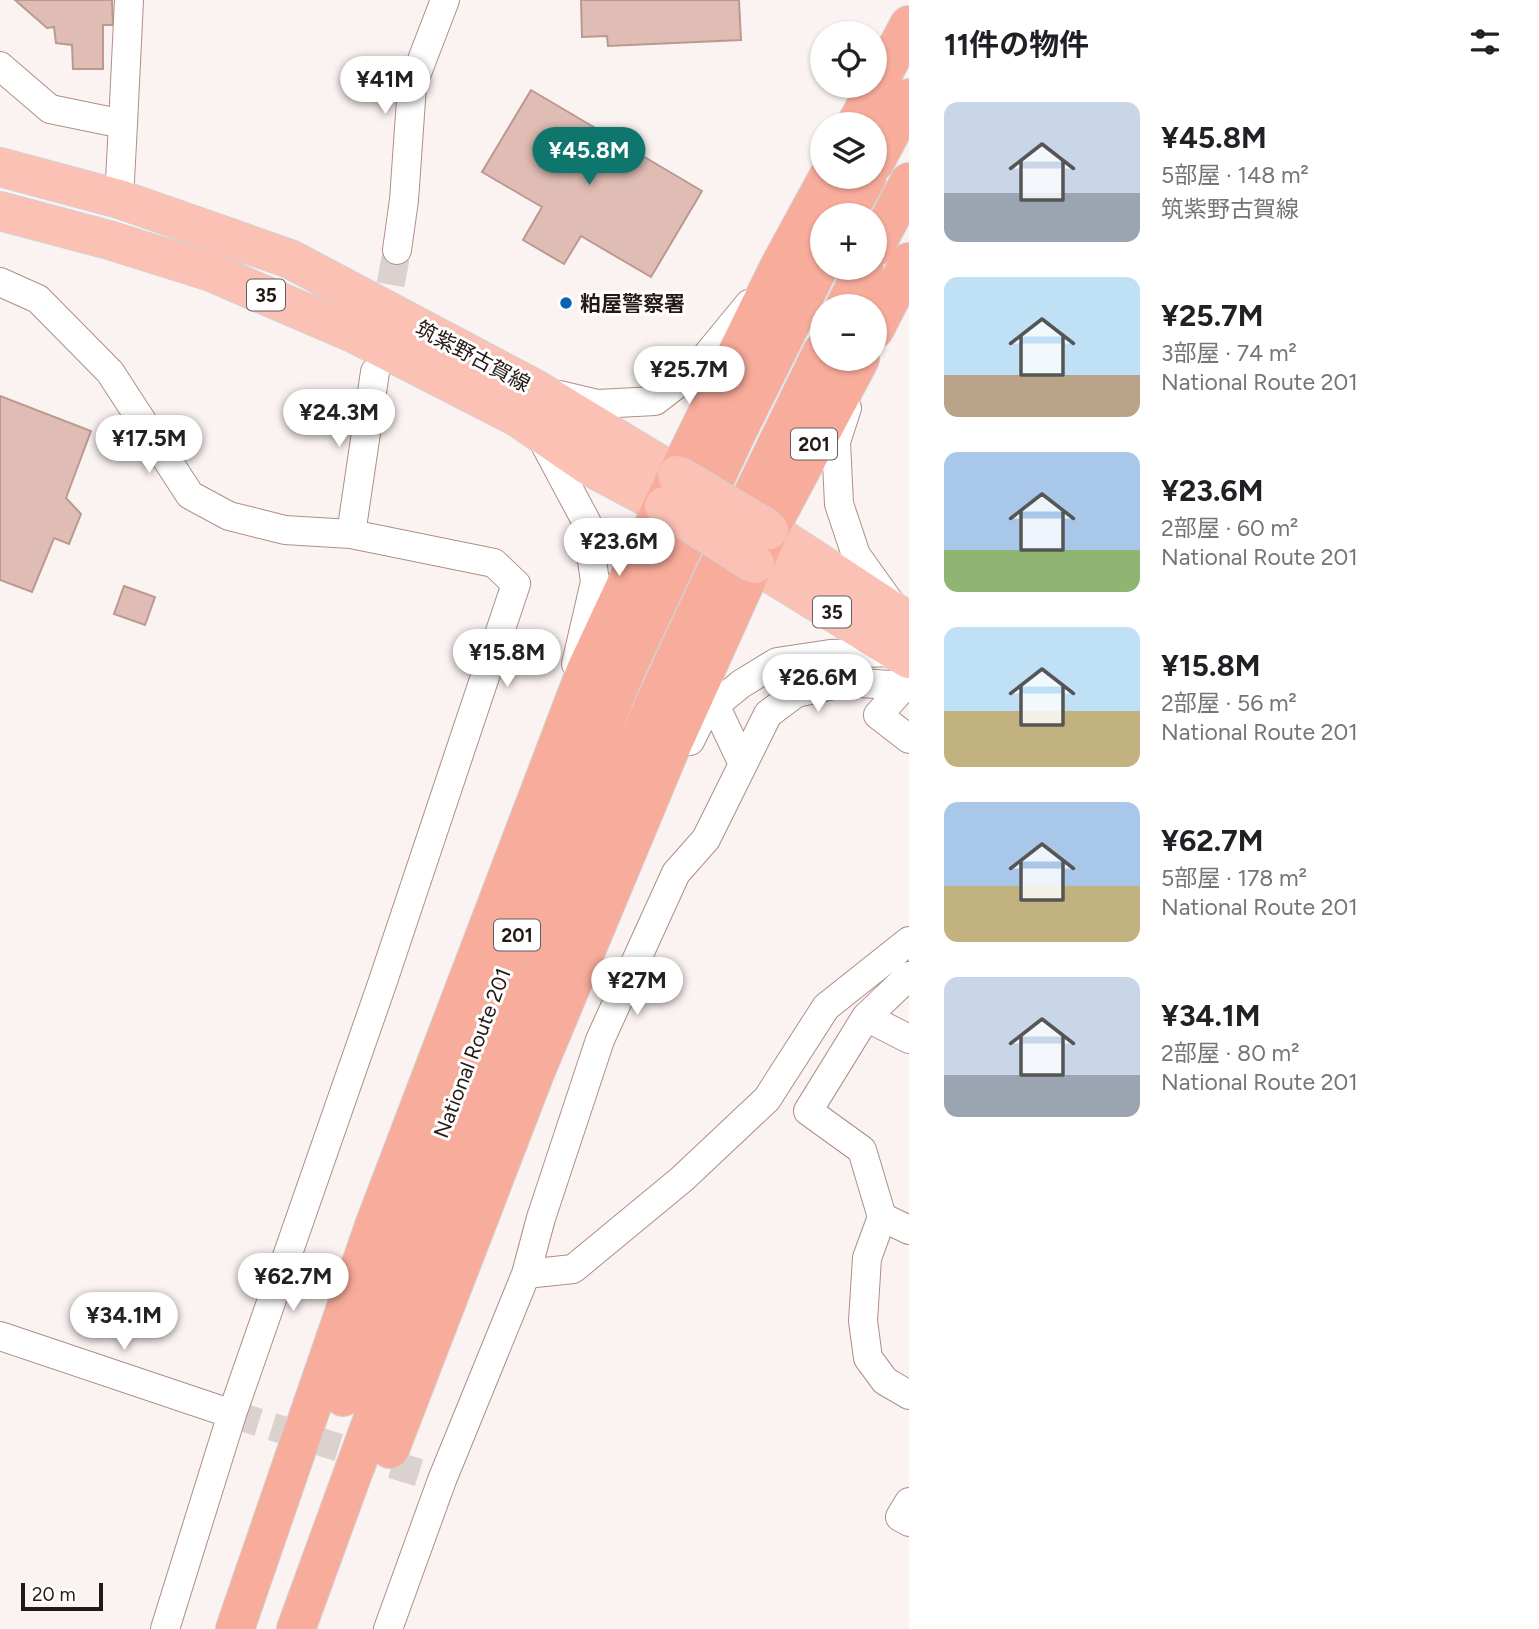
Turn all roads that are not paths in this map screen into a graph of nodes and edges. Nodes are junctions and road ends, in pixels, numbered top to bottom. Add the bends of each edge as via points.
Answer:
1 (129, 0) edge
2 (445, 0) edge
3 (909, 25) edge
4 (0, 66) edge
5 (909, 98) edge
6 (862, 112) edge
7 (123, 124) junction
8 (887, 139) edge
9 (0, 167) edge
10 (909, 182) edge
11 (821, 189) edge
12 (119, 199) junction
13 (0, 211) edge
14 (887, 224) edge
15 (397, 250) tunnel mouth
16 (909, 262) edge
17 (779, 267) junction
18 (813, 280) edge
19 (0, 282) edge
20 (887, 305) edge
21 (813, 371) edge
22 (855, 371) edge
23 (857, 371) edge
24 (375, 372) dead end
25 (537, 390) junction
26 (537, 431) junction
27 (671, 491) junction
28 (351, 534) junction
29 (762, 547) junction
30 (906, 654) edge
31 (715, 705) junction
32 (909, 738) edge
33 (559, 742) junction
34 (742, 762) junction
35 (909, 941) edge
36 (579, 965) junction
37 (909, 976) edge
38 (866, 1017) junction
39 (909, 1039) edge
40 (882, 1217) junction
41 (909, 1230) edge
42 (526, 1274) junction
43 (0, 1336) edge
44 (909, 1395) edge
45 (232, 1414) junction
46 (909, 1502) edge
47 (909, 1522) edge
48 (165, 1629) edge
49 (235, 1629) edge
50 (258, 1629) edge
51 (296, 1629) edge
52 (320, 1629) edge
53 (388, 1629) edge

1 - 7 street
2 - 15 street via 412,86
3 - 6 highway
4 - 7 street via 50,109
5 - 8 highway
7 - 12 street
9 - 12 main road, 筑紫野古賀線 / 35
10 - 14 highway
11 - 17 highway, 201
12 - 25 main road, 筑紫野古賀線 / 35 via 290,259
13 - 26 main road, 筑紫野古賀線 / 35 via 211,272 355,334
16 - 20 highway
17 - 25 street via 694,371 655,401 598,404
17 - 27 highway, 201
18 - 50 highway, National Route 201 / 201 via 627,668 535,888
19 - 28 street via 38,299 110,372 190,495 229,516 285,530
21 - 51 highway, National Route 201 / 201 via 658,696 570,900
22 - 29 highway, 201
23 - 30 street via 836,442 839,504 856,555 893,606
24 - 28 street
25 - 27 main road, 筑紫野古賀線 / 35
26 - 27 main road, 筑紫野古賀線 / 35 via 589,466
26 - 33 street via 587,523 595,582
27 - 29 main road, 筑紫野古賀線 / 35, bridge
27 - 33 highway, 201 via 586,670
28 - 45 street via 494,563 516,584
29 - 30 main road, 筑紫野古賀線 / 35
29 - 36 highway, 201
30 - 31 street via 830,654 778,662
30 - 32 street via 878,715
30 - 34 street via 847,682 796,694 768,714
31 - 34 street
31 - 36 street via 703,715
33 - 49 highway, 201 via 374,1226
34 - 42 street via 706,839 676,873 600,1040
35 - 42 street via 826,1007 767,1099 682,1178 573,1269
36 - 52 highway, 201
37 - 38 street
38 - 39 street
38 - 40 street via 808,1111 862,1150
40 - 41 street
40 - 44 street via 867,1258 863,1321 867,1358 885,1381
42 - 53 street via 442,1480
43 - 45 street
45 - 48 street
46 - 47 street via 900,1517

